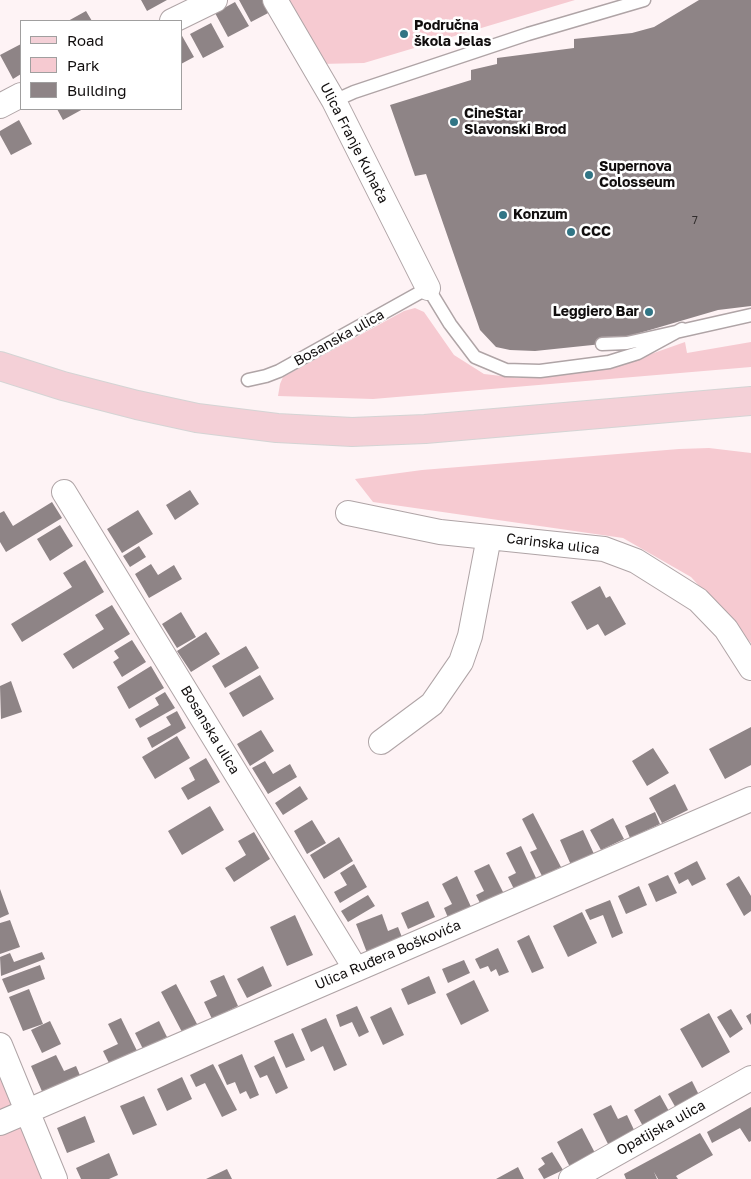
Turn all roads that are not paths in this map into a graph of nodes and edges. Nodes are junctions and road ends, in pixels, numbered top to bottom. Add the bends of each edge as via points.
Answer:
1 (215, 0) edge
2 (275, 0) edge
3 (644, 0) edge
4 (174, 20) edge
5 (20, 96) edge
6 (334, 101) junction
7 (0, 106) edge
8 (428, 288) junction
9 (751, 315) edge
10 (682, 329) junction
11 (602, 344) dead end
12 (0, 366) edge
13 (248, 380) dead end
14 (751, 401) edge
15 (64, 492) dead end
16 (348, 513) dead end
17 (489, 536) junction
18 (751, 668) edge
19 (381, 742) dead end
20 (751, 800) edge
21 (356, 968) junction
22 (0, 1045) edge
23 (751, 1078) edge
24 (26, 1111) junction
25 (0, 1123) edge
26 (55, 1179) edge
27 (571, 1179) edge

1 - 4 street
2 - 6 street, Ulica Franje Kuhača
3 - 6 lane via 528,34
5 - 7 street
6 - 8 street, Ulica Franje Kuhača
8 - 10 lane via 475,357 506,370 540,371 609,362 638,353
8 - 13 lane, Bosanska ulica via 279,371
9 - 10 lane
10 - 11 lane via 627,343
12 - 14 main road via 109,398 197,418 277,428 352,432
15 - 21 street, Bosanska ulica
16 - 17 street, Carinska ulica via 440,532
17 - 18 street, Carinska ulica via 604,549 636,561 698,600 726,628
17 - 19 street, Carinska ulica via 470,636 461,662 432,704
20 - 21 street, Ulica Ruđera Boškovića
21 - 24 street, Ulica Ruđera Boškovića
22 - 24 street
23 - 27 street, Opatijska ulica
24 - 25 street, Ulica Ruđera Boškovića
24 - 26 street

